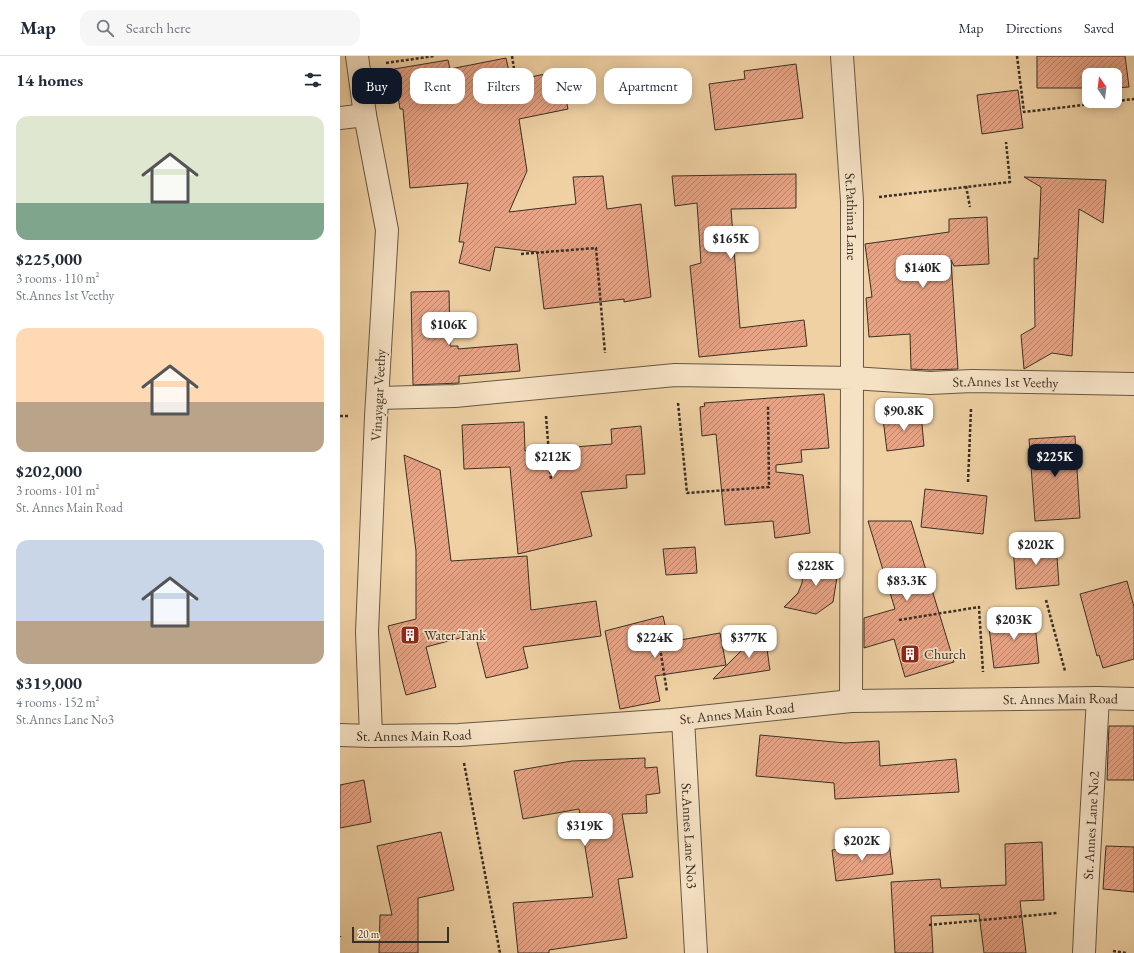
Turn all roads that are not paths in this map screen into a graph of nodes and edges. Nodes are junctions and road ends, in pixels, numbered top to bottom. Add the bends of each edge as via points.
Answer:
1 (842, 56) edge
2 (358, 61) edge
3 (365, 115) junction
4 (340, 118) edge
5 (852, 378) junction
6 (1134, 384) edge
7 (378, 398) junction
8 (1098, 698) junction
9 (1134, 699) edge
10 (851, 700) junction
11 (677, 720) junction
12 (340, 734) edge
13 (371, 736) junction
14 (696, 953) edge
15 (1084, 953) edge

1 - 5 street, St.Pathima Lane via 852,201
2 - 3 street, Vinayagar Veethy
3 - 4 street
3 - 7 street, Vinayagar Veethy via 387,230
5 - 6 street, St.Annes 1st Veethy via 930,383 972,381
5 - 7 street, St.Annes 1st Veethy via 675,375 455,396
5 - 10 street, St.Pathima Lane
7 - 13 street, Vinayagar Veethy via 367,632
8 - 9 street, St. Annes Main Road
8 - 10 street, St. Annes Main Road
8 - 15 street, St. Annes Lane No2
10 - 11 street, St. Annes Main Road
11 - 13 street, St. Annes Main Road via 459,735
11 - 14 street, St.Annes Lane No3
12 - 13 street, St. Annes Main Road

